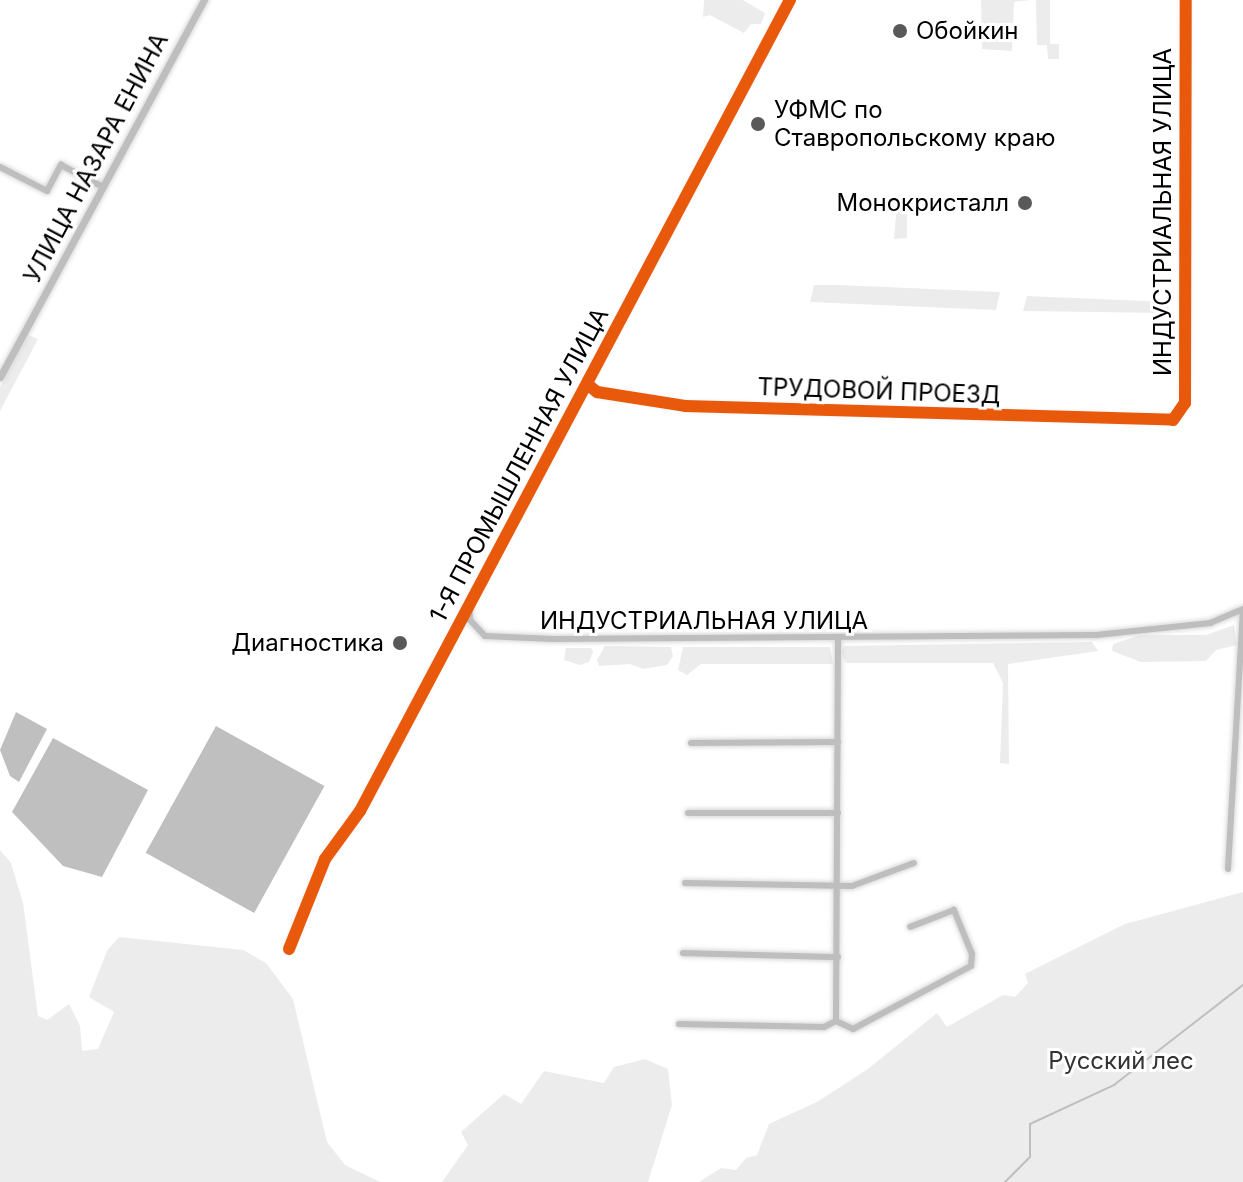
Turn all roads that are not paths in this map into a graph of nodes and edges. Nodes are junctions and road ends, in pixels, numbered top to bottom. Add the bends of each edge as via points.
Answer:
1 (204, 0) edge
2 (790, 0) edge
3 (1186, 0) edge
4 (0, 167) edge
5 (103, 187) junction
6 (0, 377) edge
7 (587, 384) junction
8 (1173, 420) joint
9 (469, 606) junction
10 (1243, 610) edge
11 (838, 639) junction
12 (838, 742) junction
13 (691, 743) dead end
14 (688, 813) dead end
15 (838, 813) junction
16 (914, 863) dead end
17 (1228, 869) dead end
18 (685, 883) dead end
19 (837, 884) junction
20 (910, 927) dead end
21 (289, 949) dead end
22 (683, 953) dead end
23 (838, 957) junction
24 (836, 1021) junction
25 (679, 1024) dead end

1 - 5 main road, УЛИЦА НАЗАРА ЕНИНА
2 - 7 street, 1-Я ПРОМЫШЛЕННАЯ УЛИЦА
3 - 8 street, ИНДУСТРИАЛЬНАЯ УЛИЦА via 1185,403
4 - 5 street via 47,191 61,165
5 - 6 main road, УЛИЦА НАЗАРА ЕНИНА
7 - 8 street, ТРУДОВОЙ ПРОЕЗД via 597,393 685,406
7 - 9 street, 1-Я ПРОМЫШЛЕННАЯ УЛИЦА
9 - 11 street, ИНДУСТРИАЛЬНАЯ УЛИЦА via 476,629 501,638
9 - 21 street, 1-Я ПРОМЫШЛЕННАЯ УЛИЦА via 360,811 325,859
10 - 11 street, ИНДУСТРИАЛЬНАЯ УЛИЦА via 1210,623 1105,634
10 - 17 street, ИНДУСТРИАЛЬНАЯ УЛИЦА
11 - 12 street
12 - 13 street
12 - 15 street
14 - 15 street
15 - 19 street
16 - 19 street via 861,885
18 - 19 street
19 - 23 street
20 - 24 street via 954,910 972,954 971,966 853,1029
22 - 23 street
23 - 24 street
24 - 25 street via 824,1027

